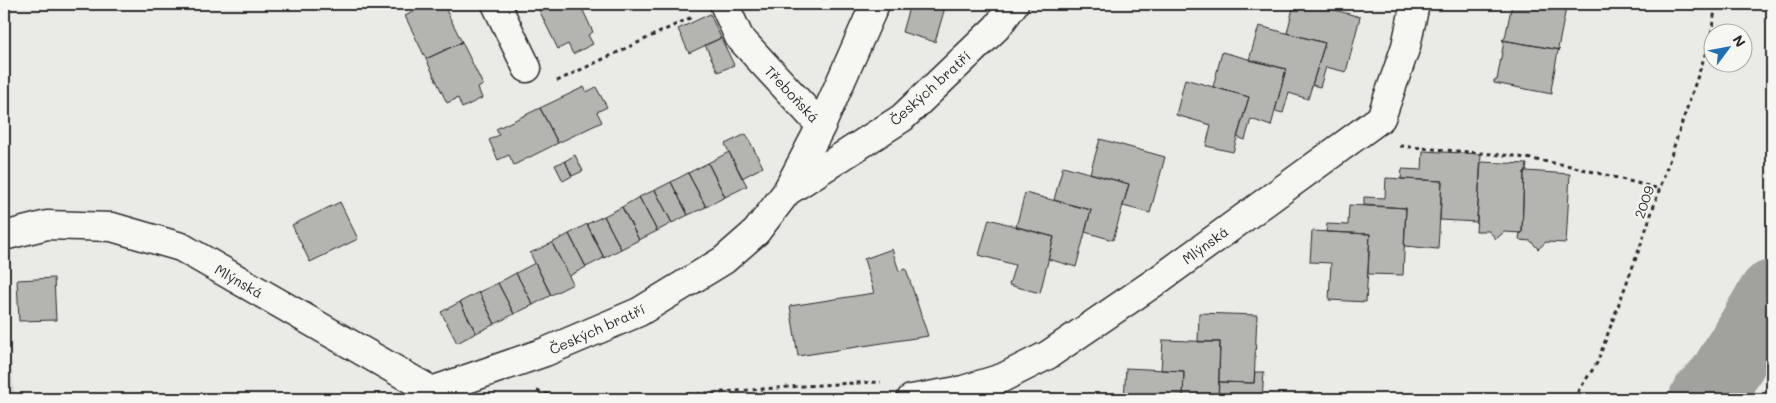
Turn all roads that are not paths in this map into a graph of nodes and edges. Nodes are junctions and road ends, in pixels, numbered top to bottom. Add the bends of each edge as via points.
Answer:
1 (496, 4) edge
2 (875, 4) edge
3 (1014, 4) edge
4 (1415, 4) edge
5 (713, 8) edge
6 (527, 68) road end
7 (820, 126) junction
8 (786, 193) junction
9 (4, 236) edge
10 (432, 391) junction
11 (457, 399) edge
12 (911, 399) edge
13 (919, 399) edge

1 - 6 street
2 - 7 street, Třeboňská
3 - 8 street, Českých bratří via 996,27 902,118
4 - 13 street, Mlýnská via 1406,46 1381,118 1048,355 1002,378
5 - 7 street, Třeboňská
7 - 8 street, Českých bratří
8 - 10 street, Českých bratří via 756,232 724,260 639,312 545,352
9 - 10 street, Mlýnská via 47,225 112,227 181,247
10 - 11 street, Mlýnská
12 - 13 street, Mlýnská

